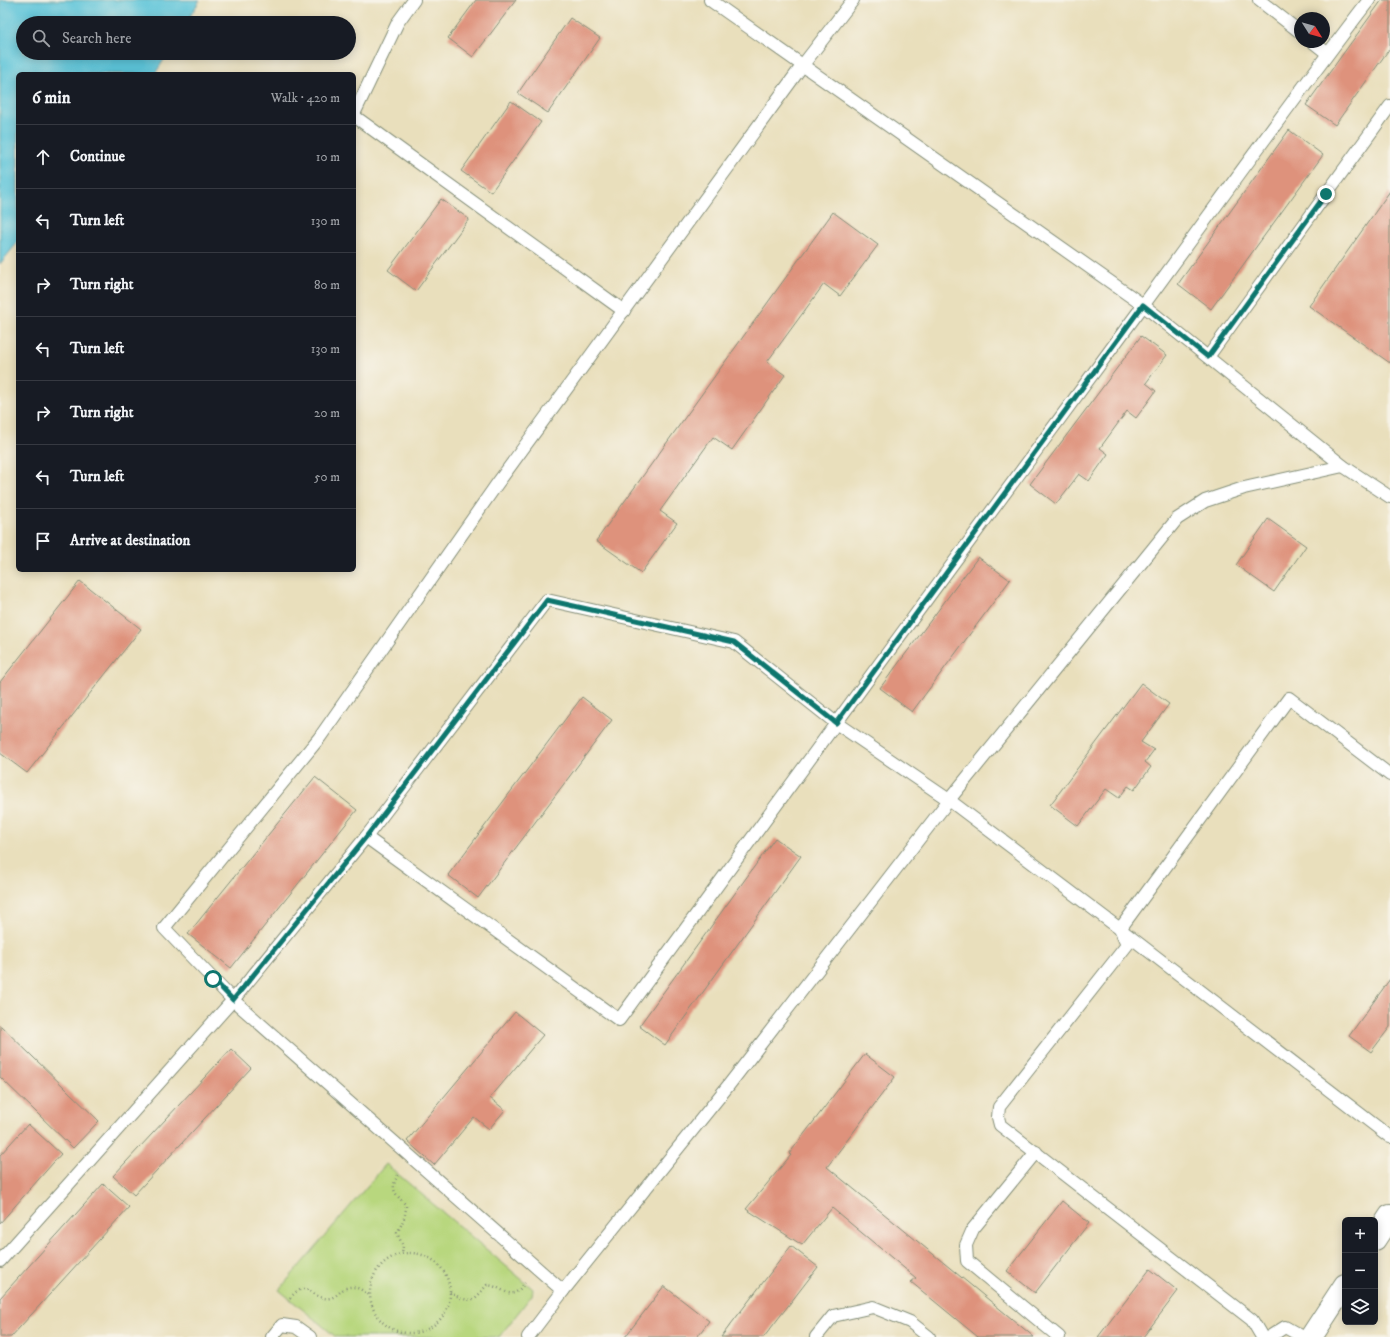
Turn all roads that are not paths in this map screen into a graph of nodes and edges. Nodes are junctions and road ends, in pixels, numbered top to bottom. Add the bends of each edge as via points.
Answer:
1 (414, 0) edge
2 (710, 0) edge
3 (853, 0) edge
4 (1259, 0) edge
5 (1369, 0) edge
6 (1294, 27) edge
7 (1321, 48) edge
8 (1327, 53) junction
9 (802, 66) junction
10 (1390, 106) edge
11 (356, 111) edge
12 (356, 116) edge
13 (1143, 305) junction
14 (624, 311) junction
15 (1208, 357) junction
16 (1343, 466) junction
17 (1390, 497) edge
18 (836, 723) junction
19 (1390, 775) edge
20 (949, 800) junction
21 (366, 837) junction
22 (1120, 929) junction
23 (233, 1000) junction
24 (1390, 1137) edge
25 (1036, 1152) junction
26 (1390, 1216) edge
27 (1378, 1234) edge
28 (0, 1261) edge
29 (1342, 1289) edge
30 (563, 1290) junction
31 (272, 1337) edge
32 (310, 1337) edge
33 (528, 1337) edge
34 (816, 1337) edge
35 (930, 1337) edge
36 (1059, 1337) edge
37 (1262, 1337) edge
38 (1269, 1337) edge
39 (1304, 1337) edge
40 (1310, 1337) edge

1 - 11 lane via 398,22
2 - 9 lane
3 - 9 lane
4 - 6 lane
5 - 8 lane
7 - 8 lane
8 - 13 lane
9 - 13 lane
9 - 14 lane
10 - 15 lane
12 - 14 lane
13 - 15 lane
13 - 18 lane
14 - 23 lane via 497,484 320,737 164,928
15 - 16 lane
16 - 17 lane
16 - 20 lane via 1244,488 1205,501 1177,519
18 - 20 lane
18 - 21 lane via 734,642 547,600
18 - 21 lane via 619,1020
19 - 22 lane via 1289,698
20 - 22 lane
20 - 30 lane via 728,1086
21 - 23 lane
22 - 24 lane
22 - 25 lane via 1127,945 999,1107 1000,1125
23 - 28 lane
23 - 30 lane
25 - 36 lane via 974,1229 966,1245 967,1261
25 - 37 lane via 1252,1320
26 - 27 street
29 - 40 street
30 - 33 lane
31 - 32 lane via 282,1326 296,1327
34 - 35 lane via 832,1316 873,1307 910,1322
38 - 39 lane via 1285,1327

